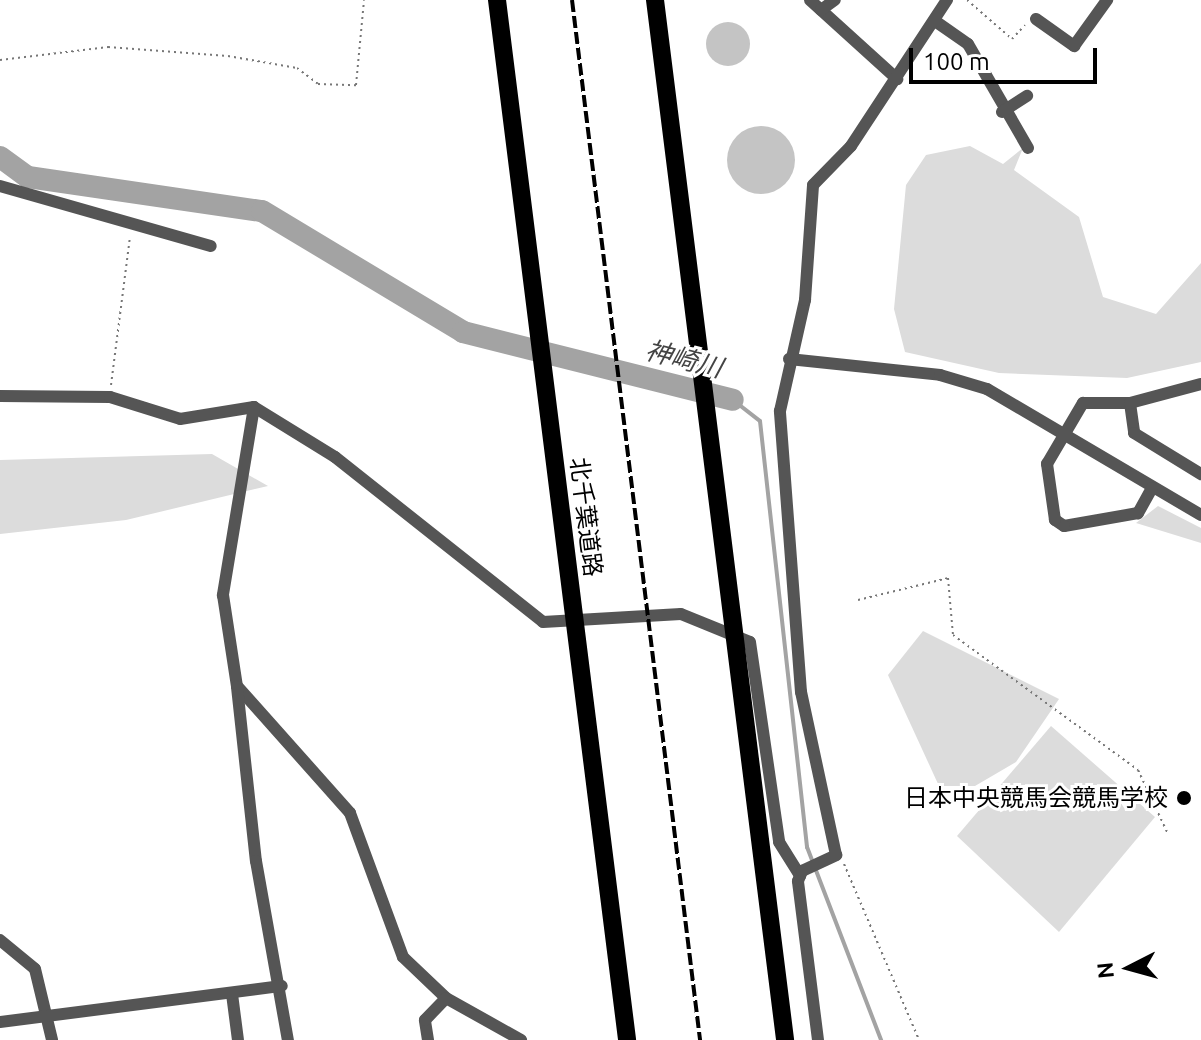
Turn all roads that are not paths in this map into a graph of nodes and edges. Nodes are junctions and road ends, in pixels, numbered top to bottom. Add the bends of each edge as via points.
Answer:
1 (497, 0) edge
2 (655, 0) edge
3 (810, 0) edge
4 (835, 0) edge
5 (947, 0) edge
6 (1107, 0) edge
7 (821, 10) junction
8 (1036, 19) road end
9 (935, 21) junction
10 (897, 79) junction
11 (1027, 96) dead end
12 (1002, 112) junction
13 (1028, 148) dead end
14 (0, 186) edge
15 (211, 246) dead end
16 (789, 359) junction
17 (1201, 384) edge
18 (0, 396) edge
19 (1130, 403) junction
20 (254, 407) junction
21 (1066, 435) junction
22 (1201, 474) edge
23 (1152, 488) junction
24 (1201, 515) edge
25 (237, 686) junction
26 (803, 872) junction
27 (0, 940) edge
28 (282, 986) junction
29 (232, 994) junction
30 (446, 998) junction
31 (49, 1016) junction
32 (0, 1022) edge
33 (52, 1040) edge
34 (238, 1040) edge
35 (288, 1040) edge
36 (428, 1040) edge
37 (521, 1040) edge
38 (627, 1040) edge
39 (785, 1040) edge
40 (818, 1040) edge

1 - 38 highway, 北千葉道路
2 - 39 highway
3 - 7 street
4 - 7 street
5 - 9 street
6 - 8 street via 1074,46
7 - 10 street
9 - 10 street
9 - 12 street via 968,44
10 - 16 street via 851,146 813,185 805,300
11 - 12 street
12 - 13 street
14 - 15 street via 132,228
16 - 21 street via 940,375 1010,400
16 - 26 street via 779,451 786,540 801,692 836,855
17 - 19 street
18 - 20 street via 110,397 180,419
19 - 21 street via 1083,403
19 - 22 street via 1134,433
20 - 25 street via 223,595
20 - 26 street via 335,457 543,622 681,614 750,642 779,842
21 - 23 street
21 - 23 street via 1047,464 1055,520 1064,526 1138,513
23 - 24 street
25 - 28 street via 256,861
25 - 30 street via 350,813 403,957
26 - 40 street
27 - 31 street via 35,969
28 - 29 street
28 - 35 street
29 - 31 street
29 - 34 street
30 - 36 street via 425,1020
30 - 37 street
31 - 32 street
31 - 33 street

